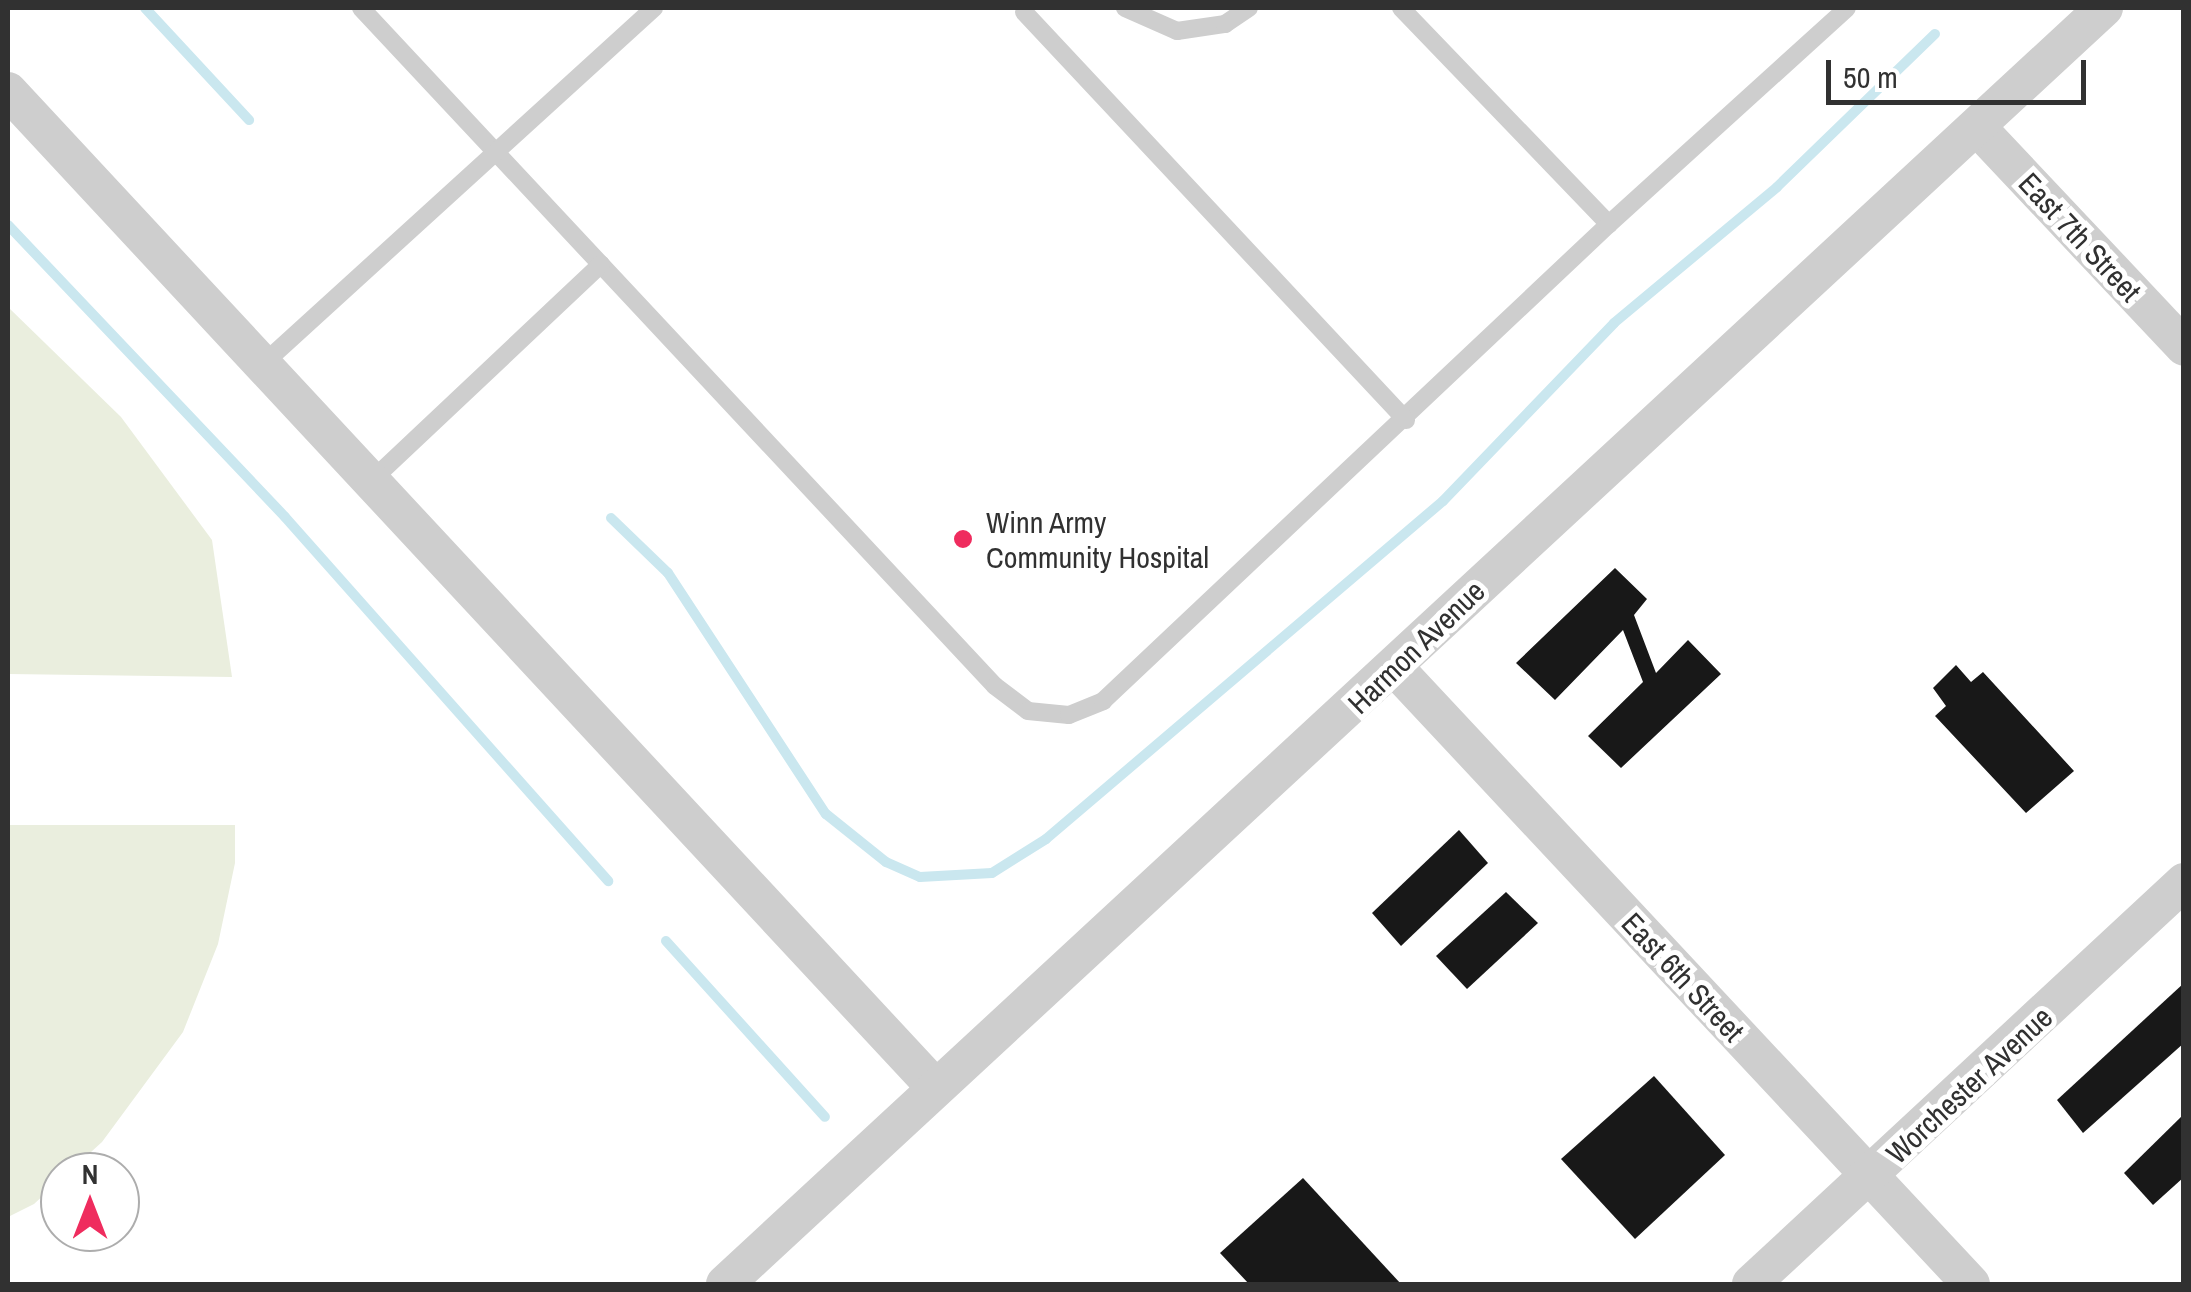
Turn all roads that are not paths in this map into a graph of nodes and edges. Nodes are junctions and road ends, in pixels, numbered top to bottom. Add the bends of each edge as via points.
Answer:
1 (361, 8) edge
2 (654, 8) edge
3 (1124, 8) edge
4 (1249, 8) edge
5 (1400, 8) edge
6 (1846, 8) edge
7 (2104, 8) edge
8 (1024, 12) dead end
9 (8, 91) edge
10 (1976, 127) junction
11 (497, 153) junction
12 (1609, 224) junction
13 (601, 264) junction
14 (2184, 346) edge
15 (263, 364) junction
16 (1406, 420) junction
17 (371, 481) junction
18 (1396, 670) junction
19 (2184, 882) edge
20 (934, 1086) junction
21 (1870, 1177) junction
22 (725, 1284) edge
23 (1750, 1284) edge
24 (1971, 1284) edge

1 - 11 lane
2 - 11 lane
3 - 4 lane via 1178,30 1225,24
5 - 12 lane
6 - 12 lane
7 - 10 street, Harmon Avenue
8 - 16 lane
9 - 15 street
10 - 14 street, East 7th Street
10 - 18 street, Harmon Avenue via 1589,478
11 - 13 lane
11 - 15 lane
12 - 16 lane
13 - 16 lane via 995,686 1028,711 1069,715 1103,700
13 - 17 lane
15 - 17 street
17 - 20 street
18 - 20 street, Harmon Avenue
18 - 21 street, East 6th Street
19 - 21 street, Worchester Avenue
20 - 22 street, Harmon Avenue
21 - 23 street, Worchester Avenue
21 - 24 street, East 6th Street

